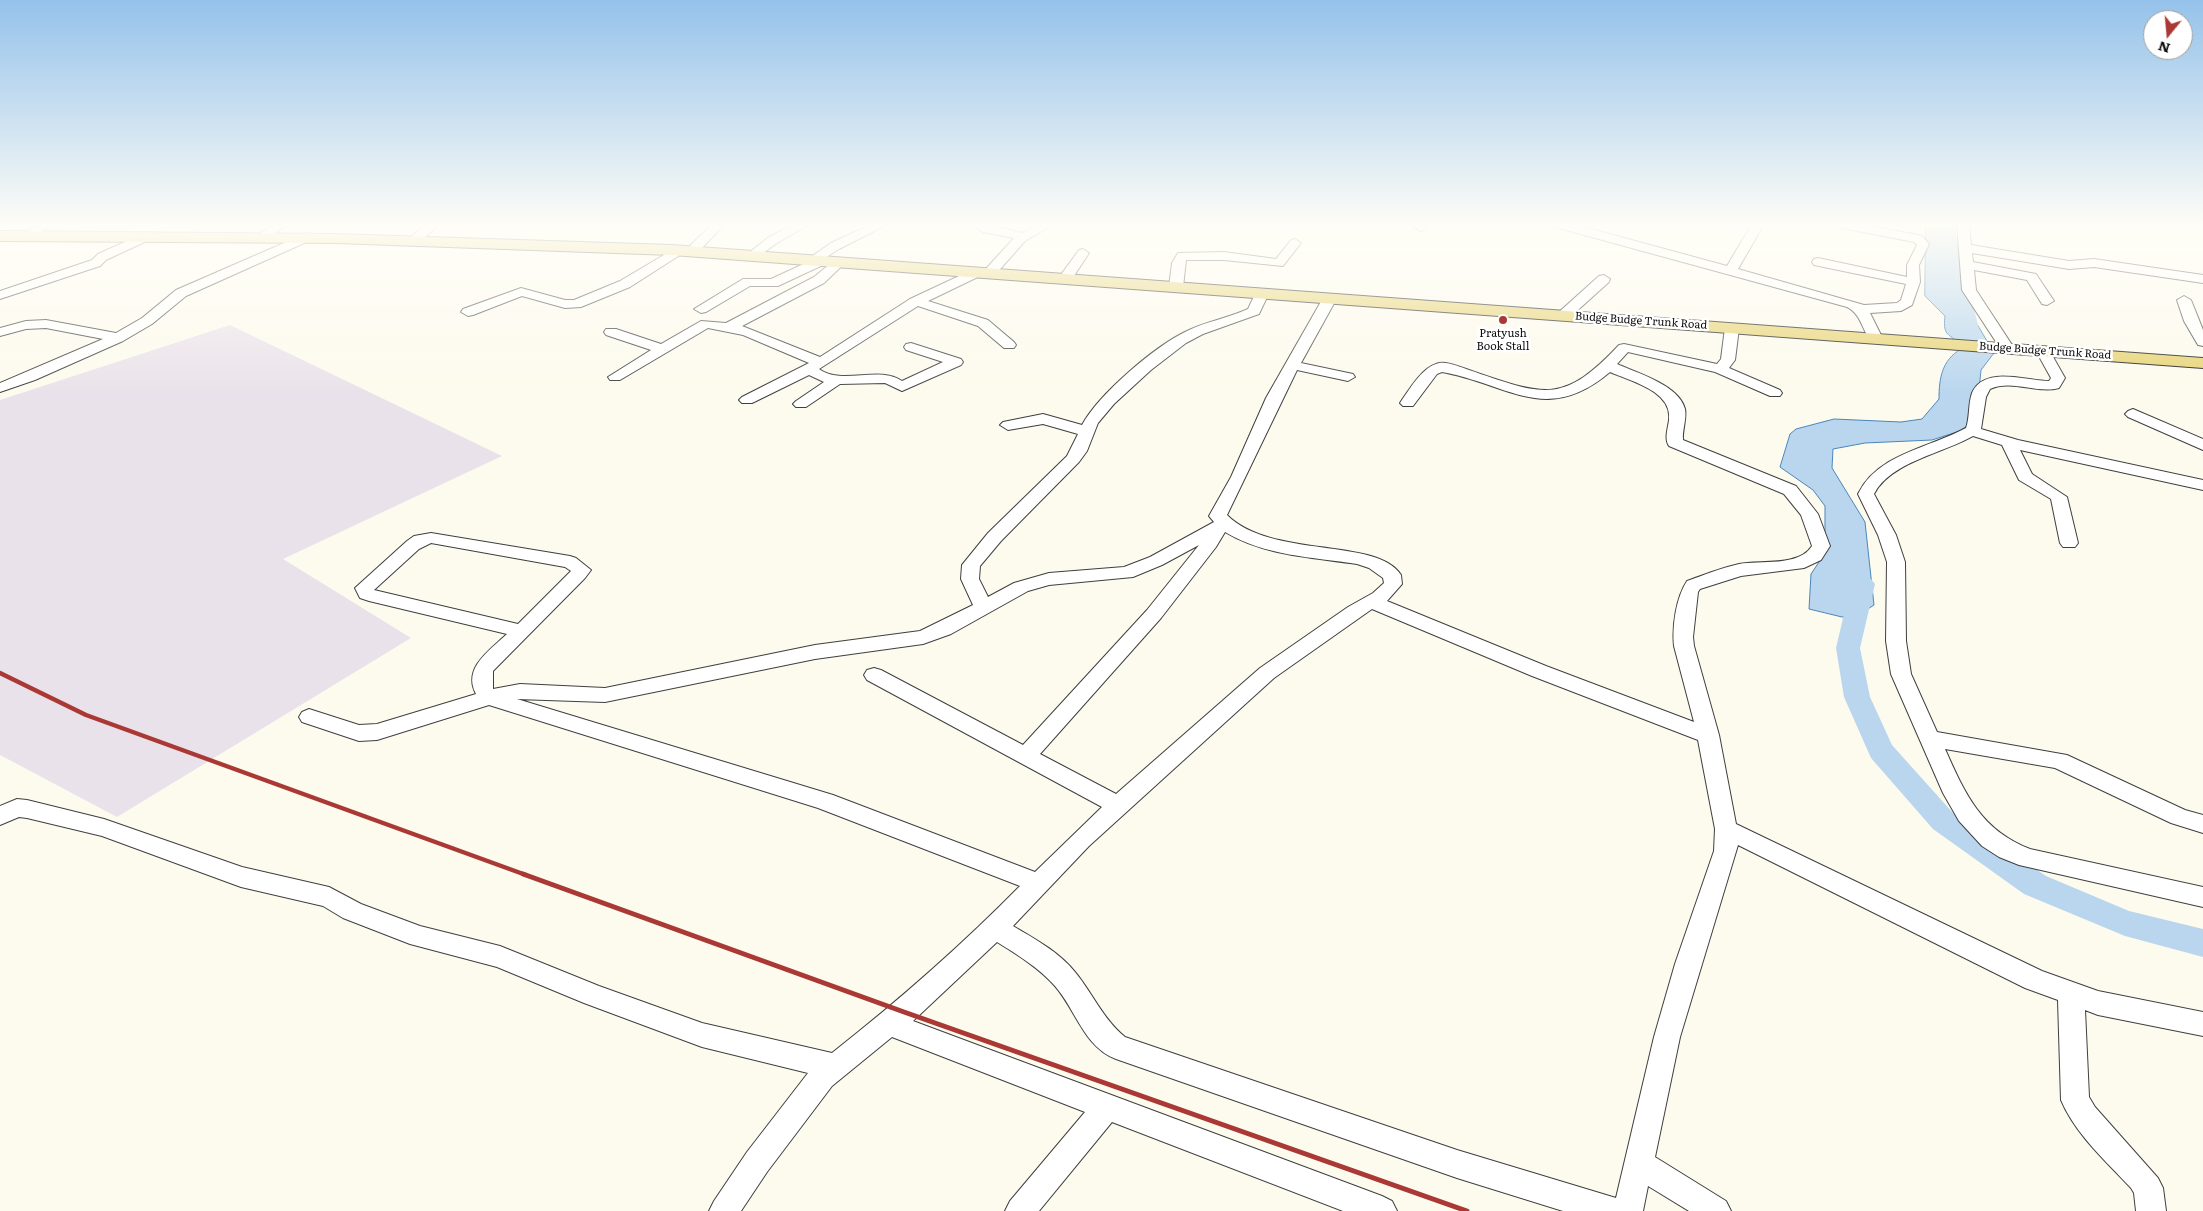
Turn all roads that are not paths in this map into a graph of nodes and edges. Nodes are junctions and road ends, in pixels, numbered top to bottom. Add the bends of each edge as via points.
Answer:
1 (43, 281) edge
2 (209, 281) edge
3 (631, 281) edge
4 (778, 281) edge
5 (818, 281) edge
6 (966, 281) edge
7 (1086, 281) edge
8 (1177, 281) edge
9 (1602, 281) edge
10 (1770, 281) edge
11 (1907, 281) edge
12 (1967, 281) edge
13 (2034, 281) edge
14 (1914, 282) joint
15 (1176, 287) junction
16 (1262, 293) junction
17 (0, 295) edge
18 (1330, 298) junction
19 (2184, 300) dead end
20 (917, 301) junction
21 (2047, 301) dead end
22 (701, 308) dead end
23 (1862, 309) junction
24 (468, 312) dead end
25 (1564, 316) junction
26 (730, 327) junction
27 (1732, 328) junction
28 (1, 331) edge
29 (611, 332) dead end
30 (118, 338) junction
31 (1876, 338) junction
32 (2203, 342) edge
33 (1009, 345) dead end
34 (911, 347) dead end
35 (2000, 348) junction
36 (662, 349) junction
37 (2043, 351) junction
38 (2203, 363) edge
39 (815, 365) junction
40 (1292, 365) junction
41 (1609, 366) junction
42 (1720, 369) junction
43 (615, 377) dead end
44 (1348, 377) dead end
45 (838, 379) junction
46 (0, 388) edge
47 (1775, 393) dead end
48 (747, 400) dead end
49 (1408, 403) dead end
50 (801, 404) dead end
51 (2133, 414) dead end
52 (1008, 425) dead end
53 (1086, 431) junction
54 (1972, 431) junction
55 (2009, 443) junction
56 (2203, 445) edge
57 (2203, 485) edge
58 (1221, 525) junction
59 (2069, 543) dead end
60 (1372, 602) junction
61 (984, 608) junction
62 (522, 631) junction
63 (874, 675) dead end
64 (488, 697) junction
65 (310, 717) dead end
66 (1708, 735) junction
67 (1929, 738) junction
68 (1026, 756) junction
69 (1119, 806) junction
70 (0, 816) edge
71 (2203, 824) edge
72 (1726, 829) junction
73 (1038, 883) junction
74 (2203, 897) edge
75 (995, 928) junction
76 (2071, 995) junction
77 (889, 1024) junction
78 (2203, 1024) edge
79 (833, 1066) junction
80 (1107, 1106) junction
81 (1638, 1163) junction
82 (724, 1211) edge
83 (1020, 1211) edge
84 (1382, 1211) edge
85 (1611, 1211) edge
86 (1628, 1211) edge
87 (1716, 1211) edge
88 (2151, 1211) edge

1 - 17 street
2 - 30 street via 181,293
3 - 24 street via 576,304 521,292
4 - 22 street via 748,282
5 - 26 street
6 - 20 street
7 - 15 main road, Budge Budge Trunk Road
8 - 15 street
9 - 25 street
10 - 23 street via 1829,296
11 - 14 street
12 - 35 street via 1971,295
13 - 21 street
14 - 23 street via 1910,296 1901,307
15 - 16 main road, Budge Budge Trunk Road
16 - 18 main road, Budge Budge Trunk Road
16 - 53 street via 1254,311 1180,340 1112,398
18 - 25 main road, Budge Budge Trunk Road
18 - 40 street
19 - 32 street
20 - 33 street via 983,323
20 - 39 street
23 - 31 street
25 - 27 main road, Budge Budge Trunk Road
26 - 36 street via 702,325
26 - 39 street via 746,331
27 - 31 main road, Budge Budge Trunk Road
27 - 42 street via 1728,360
28 - 30 street via 46,324
29 - 36 street
30 - 46 street
31 - 35 main road, Budge Budge Trunk Road
34 - 45 street via 956,362 902,387 884,379
35 - 37 main road, Budge Budge Trunk Road
36 - 43 street
37 - 38 main road, Budge Budge Trunk Road
37 - 54 street via 2057,382 2049,386 1996,381 1984,386
39 - 45 street via 813,372
39 - 48 street
40 - 44 street
40 - 58 street via 1220,511
41 - 42 street via 1627,348
41 - 49 street via 1572,393 1543,396 1527,394 1446,368 1436,368
41 - 66 street via 1651,385 1675,403 1675,443 1790,490 1809,514 1820,536 1820,551 1808,560 1798,564 1739,570 1700,581 1689,592 1683,637
42 - 47 street
45 - 50 street
51 - 56 street
52 - 53 street via 1043,419
53 - 61 street via 1074,458 971,565 970,580
54 - 55 street
54 - 67 street via 1904,460 1873,482 1866,494 1887,535 1896,562 1896,641 1901,674
55 - 57 street
55 - 59 street via 2025,478 2059,497
58 - 60 street via 1270,545 1360,559 1386,570 1392,575 1393,584
58 - 61 street via 1128,573 1036,582
58 - 68 street via 1154,614
60 - 66 street via 1580,689
60 - 69 street via 1267,673
61 - 64 street via 944,630 923,637 815,652 605,695 520,691
62 - 62 street via 579,574 582,570 579,566 431,538 413,545 364,588 367,594 376,597
62 - 64 street via 484,668 482,688
63 - 68 street
64 - 65 street via 377,732 359,733
64 - 73 street via 825,800
66 - 72 street
67 - 71 street via 2059,761 2179,817
67 - 74 street via 1967,815 1990,839 2007,850 2027,858
68 - 69 street
69 - 73 street
70 - 79 street via 17,808 26,809 104,828 241,877 329,898 352,911 419,936 500,957 702,1035
72 - 76 street via 1911,922
72 - 81 street via 1726,851 1669,1028
73 - 75 street
75 - 77 street
75 - 85 street via 1052,965 1067,981 1096,1030 1116,1047 1457,1164
76 - 78 street via 2135,1012
76 - 88 street via 2075,1100 2085,1117 2148,1188
77 - 79 street
77 - 80 street
79 - 82 street via 757,1162
80 - 83 street
80 - 84 street
81 - 86 street
81 - 87 street

